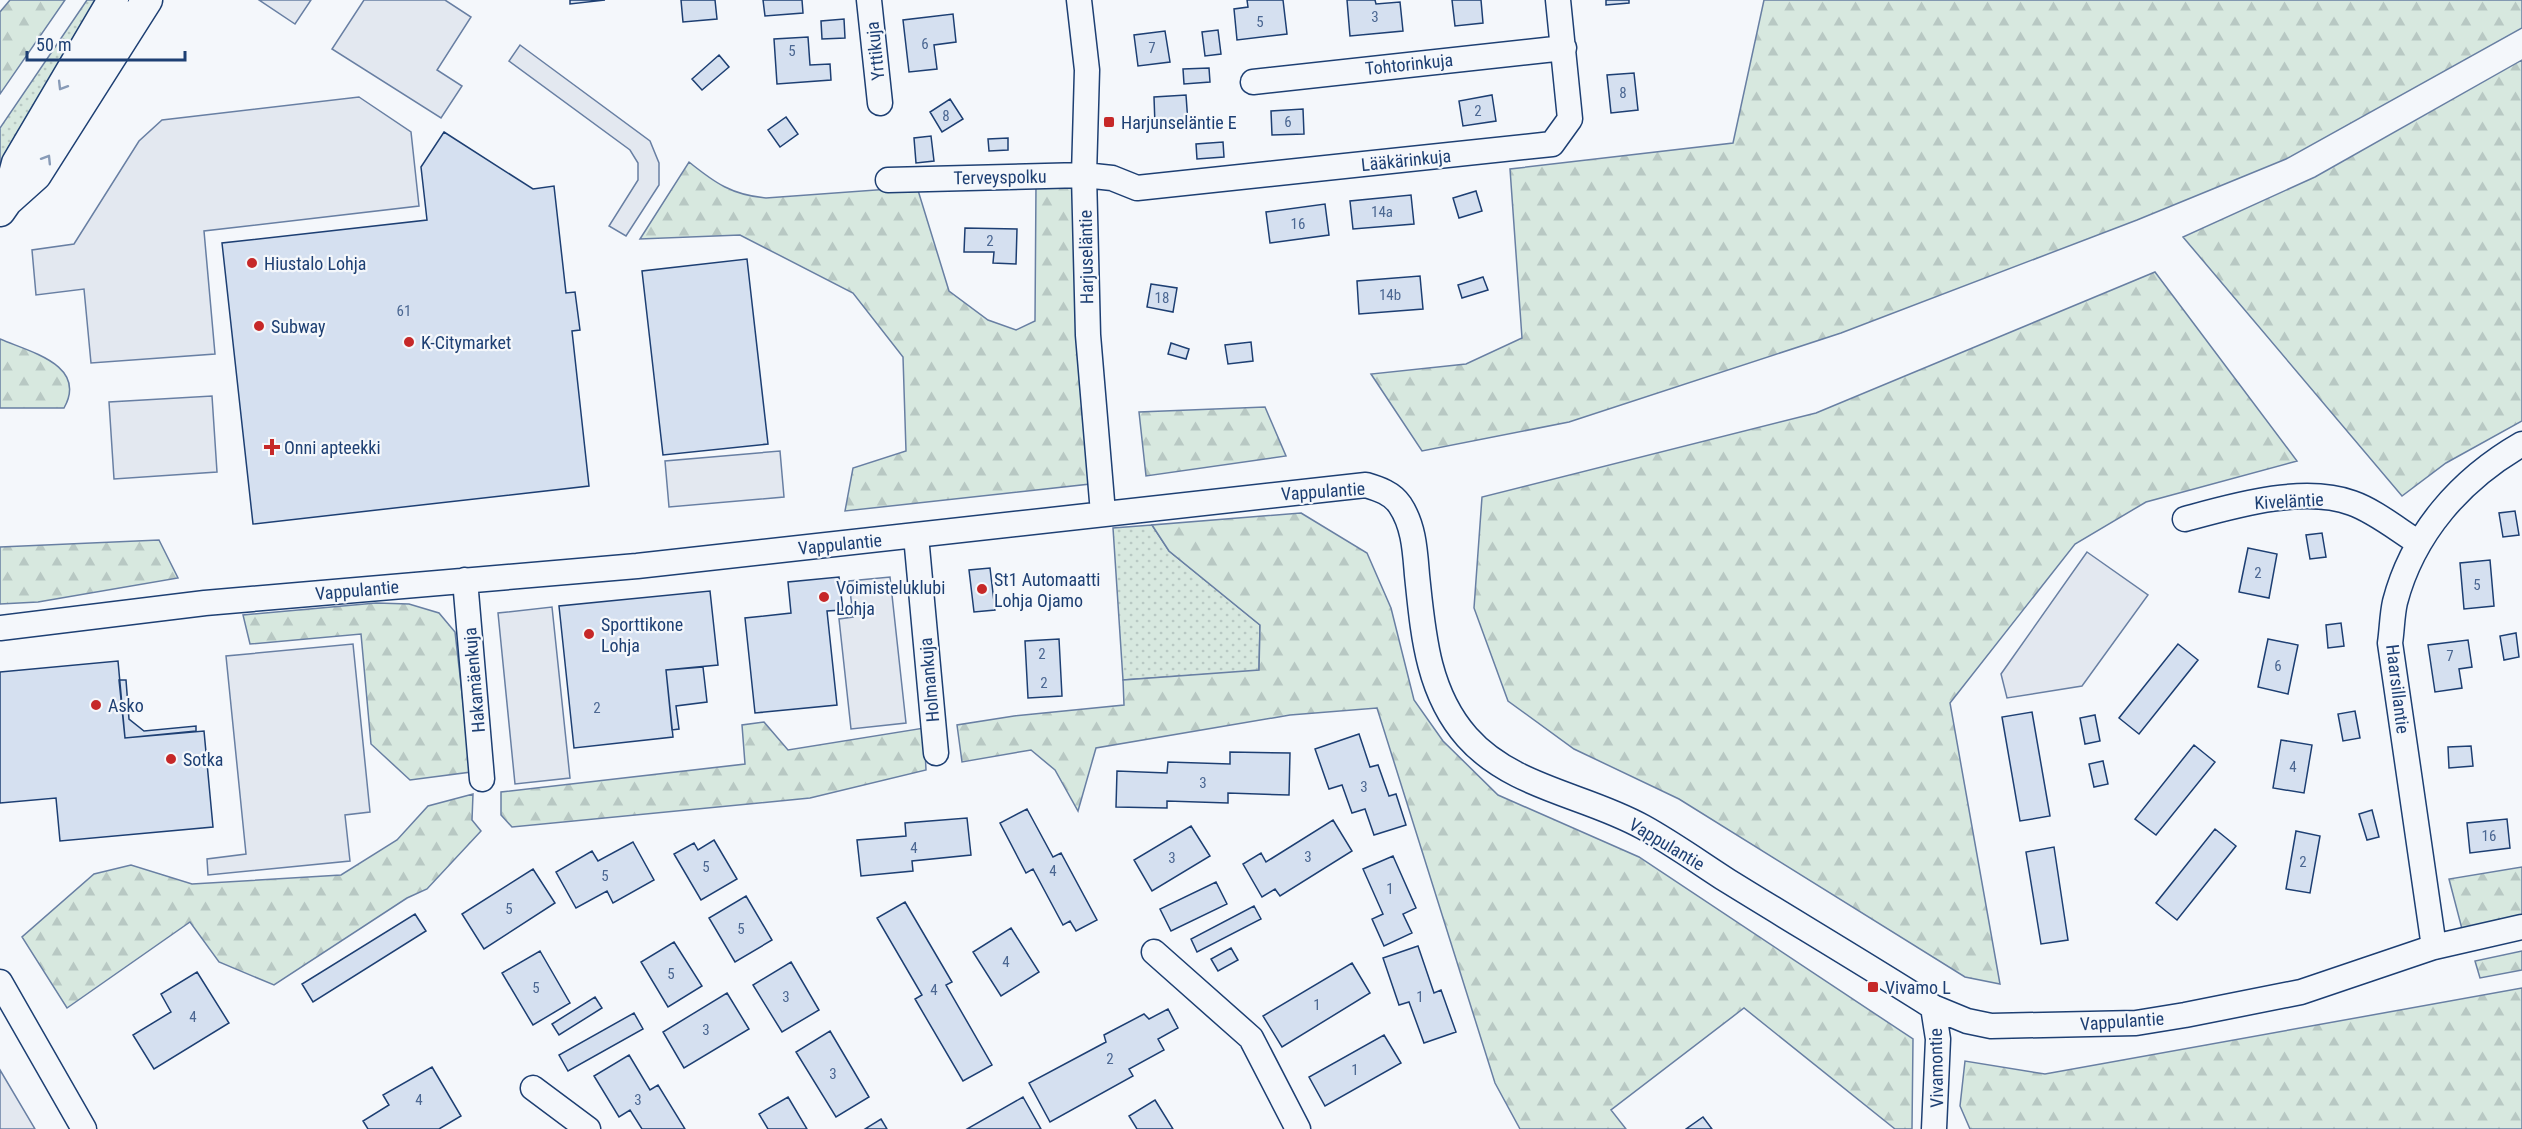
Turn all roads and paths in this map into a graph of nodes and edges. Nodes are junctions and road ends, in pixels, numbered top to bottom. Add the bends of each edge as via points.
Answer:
1 (113, 0) edge
2 (147, 0) edge
3 (869, 0) edge
4 (1079, 0) edge
5 (1558, 0) edge
6 (1564, 48) junction
7 (1253, 82) dead end
8 (880, 103) dead end
9 (1084, 175) junction
10 (1112, 178) joint
11 (888, 180) dead end
12 (3, 206) edge
13 (2522, 444) edge
14 (1102, 513) junction
15 (2185, 519) dead end
16 (916, 536) junction
17 (2419, 543) junction
18 (465, 580) junction
19 (0, 628) edge
20 (936, 753) dead end
21 (482, 779) dead end
22 (2522, 927) edge
23 (2434, 947) junction
24 (1154, 952) dead end
25 (0, 982) edge
26 (1933, 1007) junction
27 (533, 1088) dead end
28 (84, 1129) edge
29 (588, 1129) edge
30 (1298, 1129) edge
31 (1934, 1129) edge

1 -> 12 main road via 17,163
12 -> 2 main road via 36,176
3 - 8 street, Yrttikuja
4 - 9 street, Harjuseläntie via 1087,70
5 - 6 street, Lääkärinkuja
6 - 7 street, Tohtorinkuja
6 - 10 street, Lääkärinkuja via 1570,119 1552,144 1137,188
9 - 10 street, Terveyspolku
9 - 11 street, Terveyspolku
9 - 14 street, Harjuseläntie via 1088,335
13 - 17 street, Haarsillantie via 2497,458 2444,506
14 - 16 street, Vappulantie
14 - 26 street, Vappulantie via 1366,485 1387,492 1400,504 1413,537 1430,667 1443,704 1467,738 1499,764 1535,783 1642,827
15 - 17 street, Kiveläntie via 2241,504 2297,497 2331,498 2353,503
16 - 18 street, Vappulantie
16 - 20 street, Holmankuja
17 - 23 street, Haarsillantie via 2394,604 2390,643
18 - 19 street, Vappulantie via 205,603
18 - 21 street, Hakamäenkuja
22 - 23 street, Vappulantie
23 - 26 street, Vappulantie via 2301,992 2136,1023 1991,1026
24 - 30 street via 1251,1038
25 - 28 street
26 - 31 street, Vivamontie via 1938,1039
27 - 29 street

